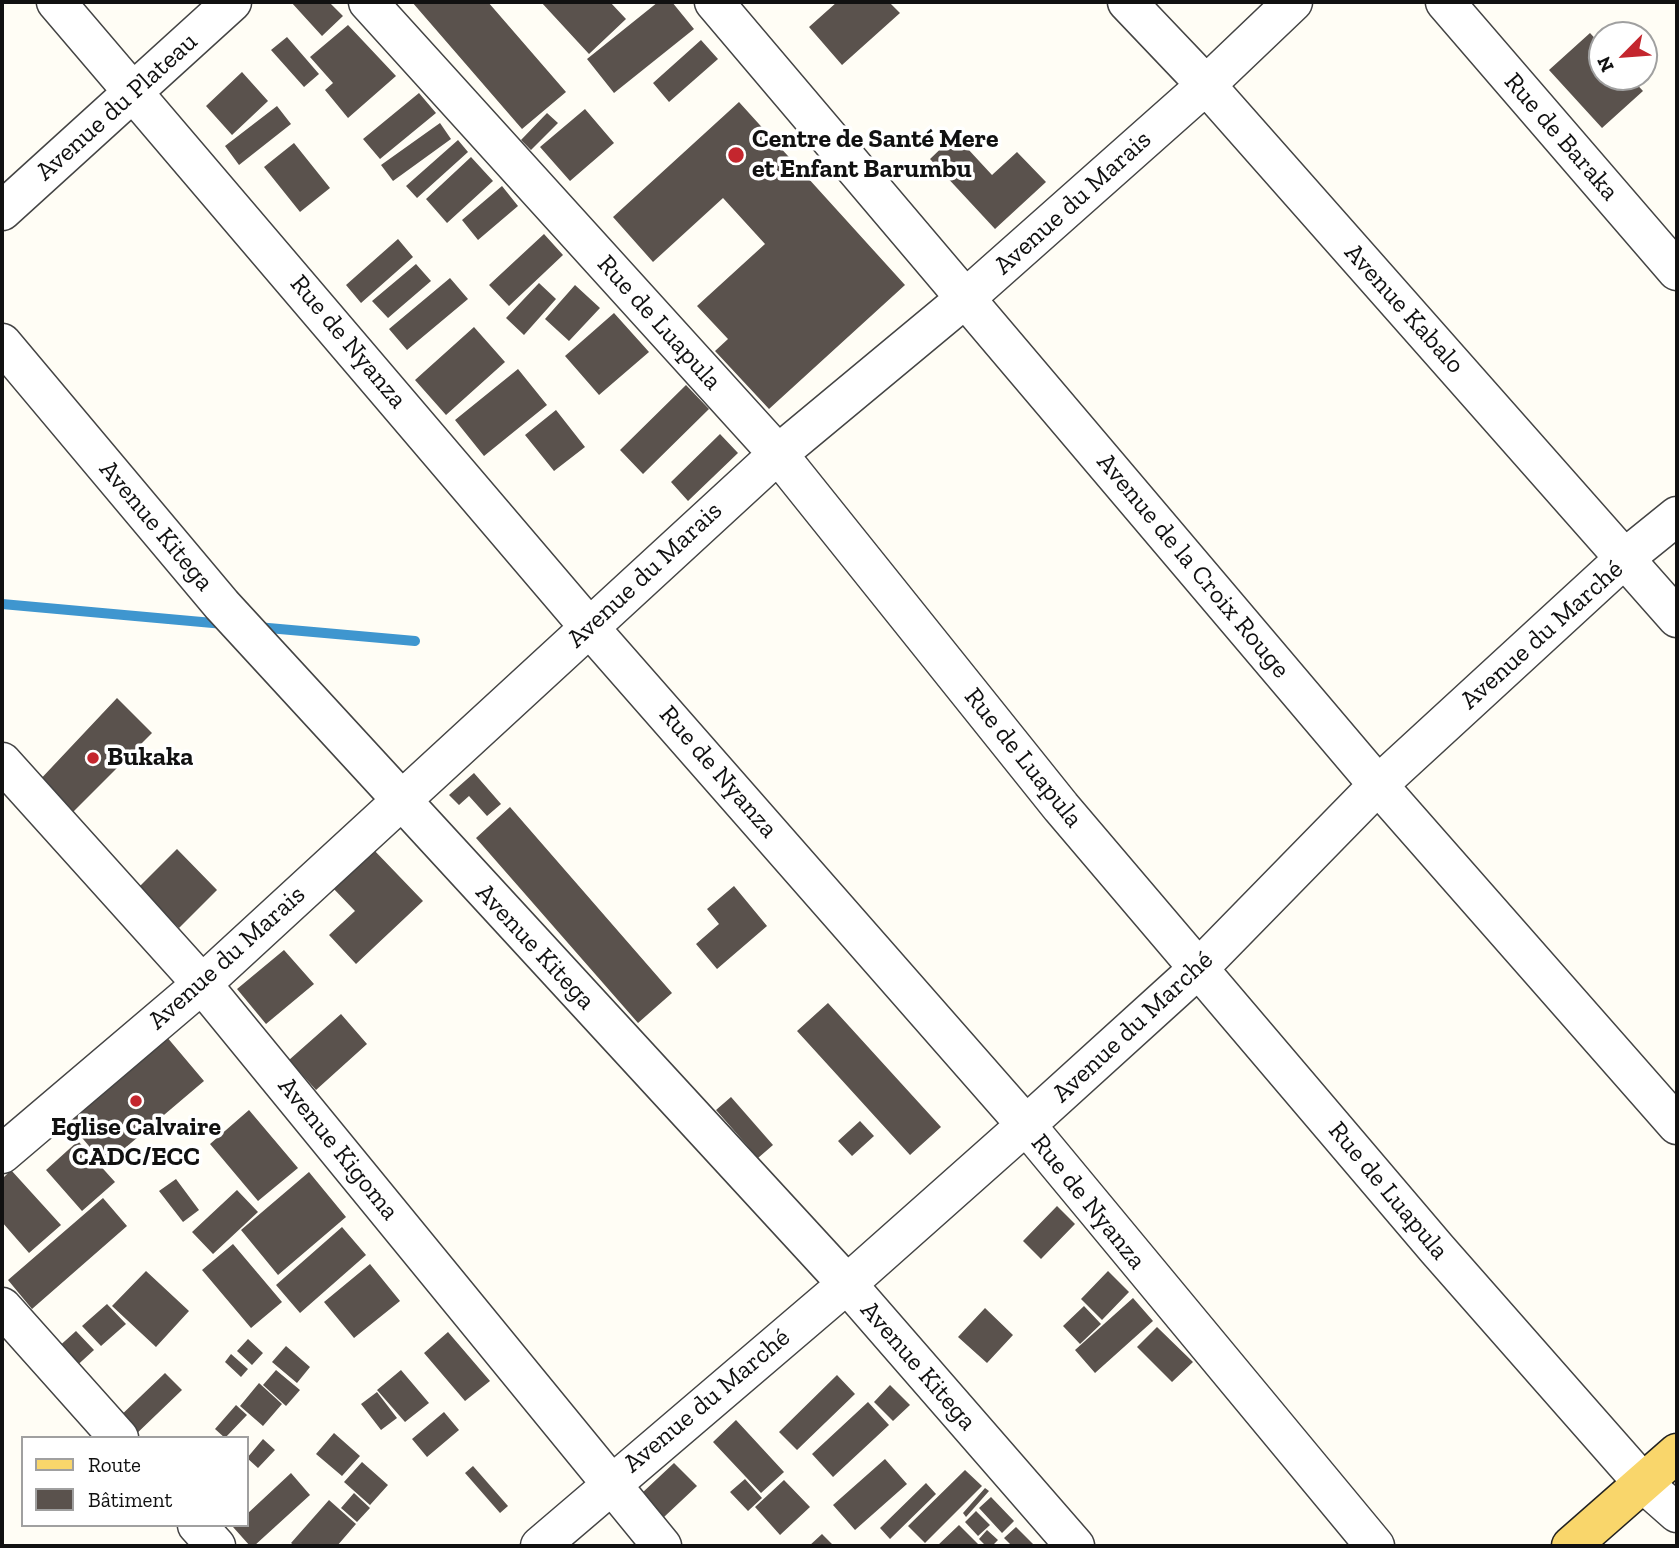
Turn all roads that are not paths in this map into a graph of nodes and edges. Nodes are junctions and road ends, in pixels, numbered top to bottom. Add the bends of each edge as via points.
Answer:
1 (57, 2) edge
2 (232, 2) edge
3 (368, 2) edge
4 (714, 2) edge
5 (1127, 2) edge
6 (1293, 2) edge
7 (1445, 2) edge
8 (1206, 85) junction
9 (135, 91) junction
10 (2, 211) edge
11 (1677, 271) edge
12 (967, 297) junction
13 (2, 343) edge
14 (778, 454) junction
15 (1677, 516) edge
16 (1625, 558) junction
17 (1677, 618) edge
18 (589, 627) junction
19 (2, 762) edge
20 (1378, 785) junction
21 (400, 802) junction
22 (1199, 968) junction
23 (202, 984) junction
24 (1026, 1125) junction
25 (1677, 1125) edge
26 (2, 1154) edge
27 (847, 1284) junction
28 (2, 1307) edge
29 (117, 1436) edge
30 (1677, 1453) edge
31 (611, 1482) junction
32 (1643, 1483) junction
33 (1677, 1513) edge
34 (199, 1527) edge
35 (216, 1546) edge
36 (540, 1546) edge
37 (662, 1546) edge
38 (1075, 1546) edge
39 (1375, 1546) edge
40 (1571, 1546) edge

1 - 9 street, Rue de Nyanza
2 - 9 street, Avenue du Plateau
3 - 14 street, Rue de Luapula
4 - 12 street, Avenue de la Croix Rouge
5 - 8 street, Avenue Kabalo
6 - 8 street, Avenue du Marais
7 - 11 street, Rue de Baraka
8 - 12 street, Avenue du Marais
8 - 16 street, Avenue Kabalo
9 - 10 street, Avenue du Plateau
9 - 18 street, Rue de Nyanza
12 - 14 street, Avenue du Marais
12 - 20 street, Avenue de la Croix Rouge
13 - 21 street, Avenue Kitega via 222,605
14 - 18 street, Avenue du Marais
14 - 22 street, Rue de Luapula via 1061,807
15 - 16 street, Avenue du Marché
16 - 17 street, Avenue Kabalo
16 - 20 street, Avenue du Marché
18 - 21 street, Avenue du Marais
18 - 24 street, Rue de Nyanza
19 - 23 street, Avenue Kigoma
20 - 22 street, Avenue du Marché
20 - 25 street, Avenue de la Croix Rouge
21 - 23 street, Avenue du Marais
21 - 27 street, Avenue Kitega
22 - 24 street, Avenue du Marché
22 - 32 street, Rue de Luapula
23 - 26 street, Avenue du Marais
23 - 31 street, Avenue Kigoma
24 - 27 street, Avenue du Marché
24 - 39 street, Rue de Nyanza
27 - 31 street, Avenue du Marché
27 - 38 street, Avenue Kitega
28 - 29 street
30 - 32 main road
31 - 36 street, Avenue du Marché
31 - 37 street, Avenue Kigoma
32 - 33 street, Rue de Luapula
32 - 40 main road
34 - 35 street

